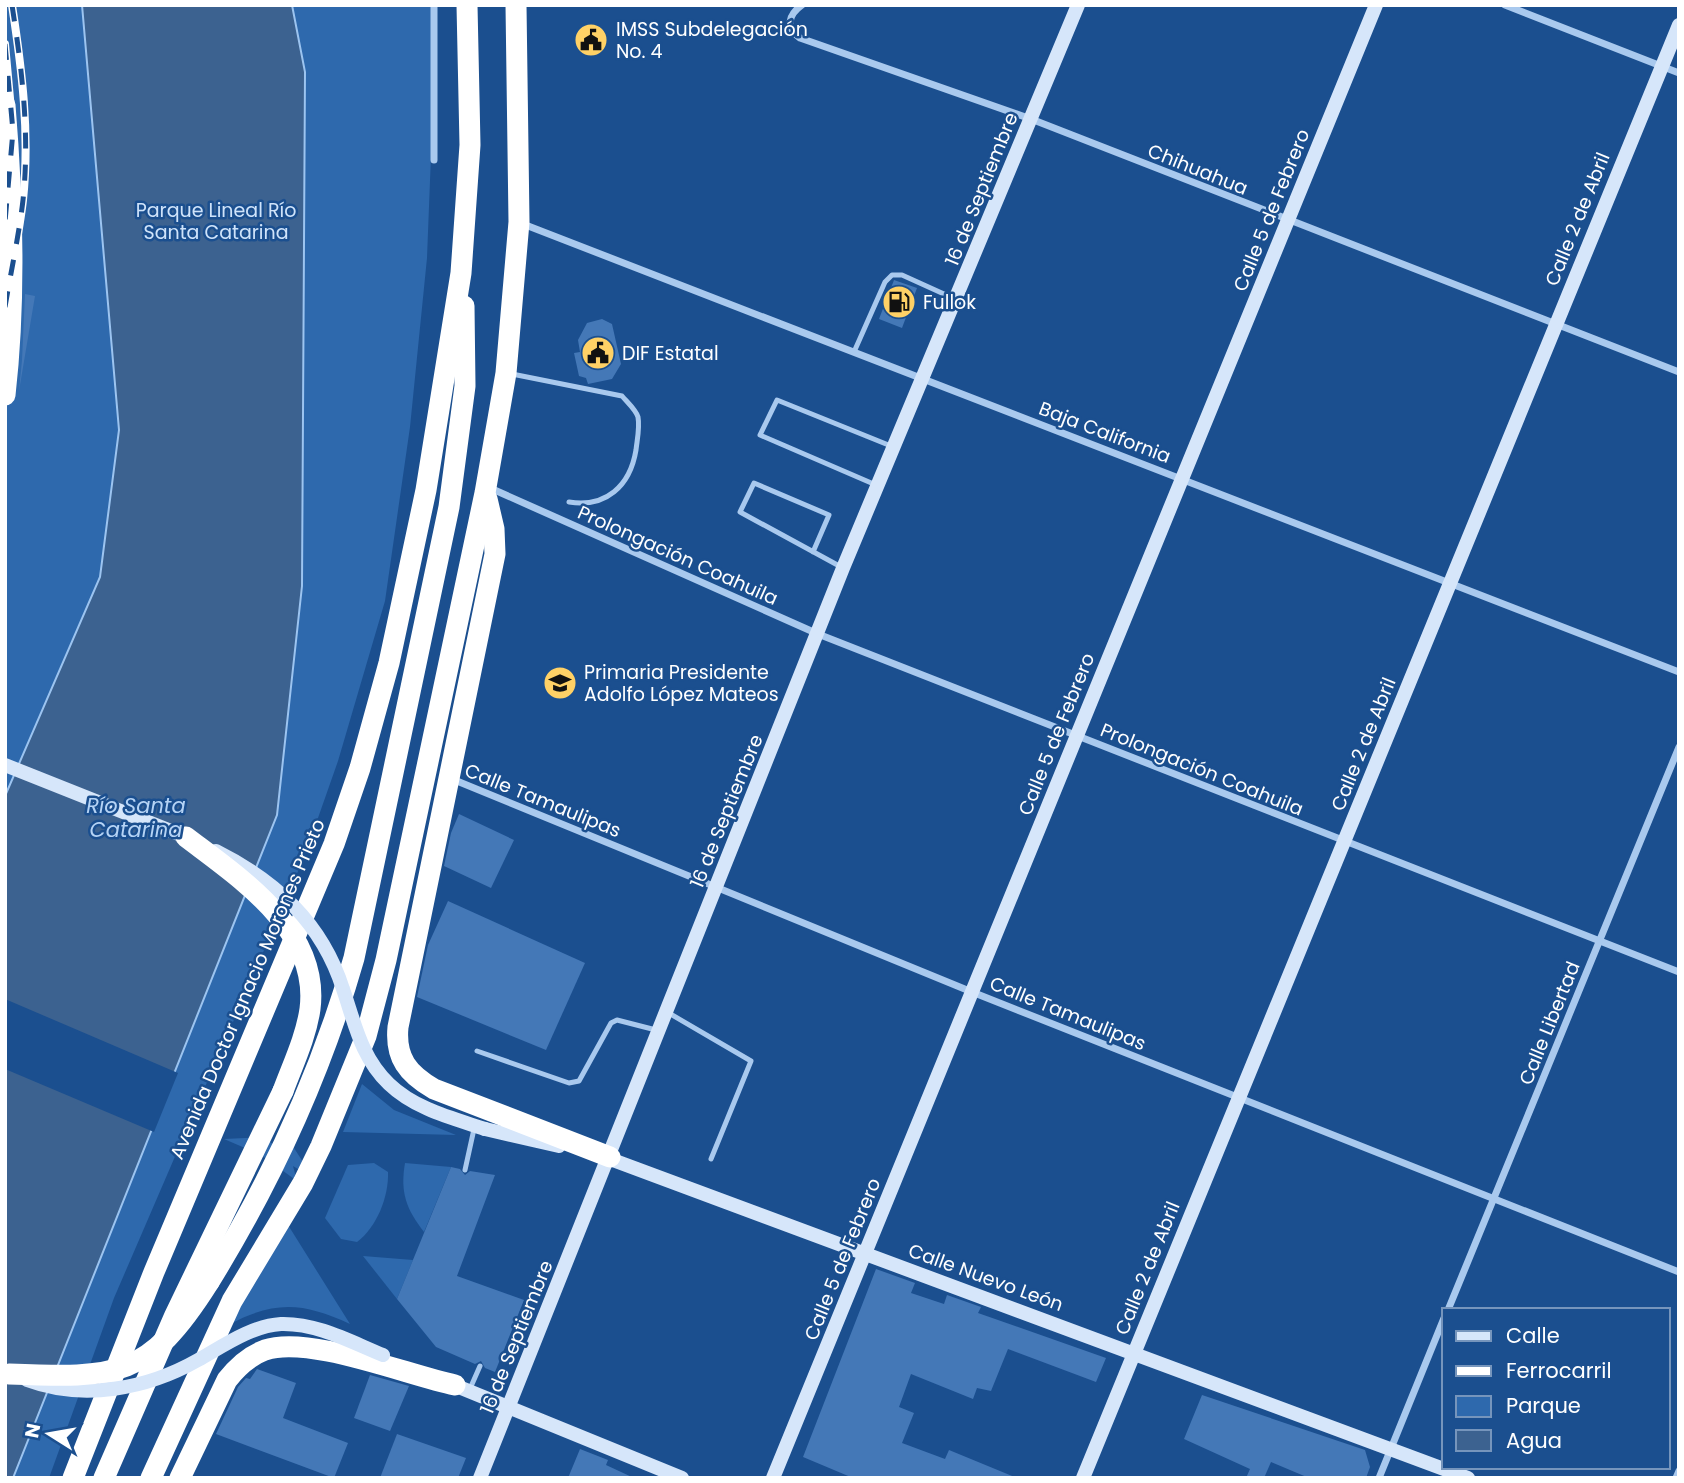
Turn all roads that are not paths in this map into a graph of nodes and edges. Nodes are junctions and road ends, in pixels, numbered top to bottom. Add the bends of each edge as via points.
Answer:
1 (435, 5) edge
2 (467, 5) edge
3 (516, 5) edge
4 (802, 5) edge
5 (1078, 5) edge
6 (1376, 5) edge
7 (1504, 5) edge
8 (1679, 25) edge
9 (1661, 66) junction
10 (1679, 73) edge
11 (5, 105) edge
12 (1031, 119) junction
13 (434, 160) dead end
14 (1287, 221) junction
15 (519, 222) junction
16 (461, 273) junction
17 (957, 300) junction
18 (1556, 324) junction
19 (854, 352) junction
20 (1679, 372) edge
21 (506, 373) junction
22 (924, 377) junction
23 (5, 395) edge
24 (895, 447) junction
25 (1182, 479) junction
26 (878, 487) junction
27 (486, 490) junction
28 (569, 502) dead end
29 (813, 552) junction
30 (843, 568) junction
31 (1449, 582) junction
32 (818, 634) junction
33 (1679, 671) edge
34 (1075, 736) junction
35 (1679, 747) edge
36 (5, 765) edge
37 (448, 778) junction
38 (186, 838) junction
39 (1345, 842) junction
40 (716, 887) junction
41 (1600, 941) junction
42 (1679, 972) edge
43 (972, 992) junction
44 (667, 1012) junction
45 (659, 1031) junction
46 (477, 1051) dead end
47 (1238, 1097) junction
48 (480, 1127) junction
49 (610, 1157) junction
50 (711, 1158) dead end
51 (465, 1170) dead end
52 (1493, 1199) junction
53 (866, 1252) junction
54 (1679, 1272) edge
55 (1449, 1308) edge
56 (1442, 1323) edge
57 (1133, 1352) junction
58 (480, 1366) dead end
59 (7, 1373) edge
60 (462, 1388) junction
61 (509, 1408) junction
62 (1391, 1449) junction
63 (1442, 1468) edge
64 (1444, 1469) edge
65 (1679, 1471) edge
66 (73, 1478) edge
67 (104, 1478) edge
68 (151, 1478) edge
69 (180, 1478) edge
70 (480, 1478) edge
71 (682, 1478) edge
72 (773, 1478) edge
73 (1083, 1478) edge
74 (1379, 1478) edge
75 (1468, 1478) edge
76 (1676, 1478) edge

1 - 13 street
2 - 16 highway, Avenida Doctor Ignacio Morones Prieto via 470,145
3 - 15 highway
4 - 12 street, Chihuahua via 789,23 794,34 811,43
5 - 12 street, 16 de Septiembre
6 - 14 street, Calle 5 de Febrero
7 - 9 street
8 - 9 street, Calle 2 de Abril
9 - 10 street
9 - 18 street, Calle 2 de Abril
11 - 23 highway via 13,256
12 - 14 street, Chihuahua
12 - 17 street, 16 de Septiembre
14 - 18 street, Chihuahua
14 - 25 street, Calle 5 de Febrero
15 - 19 street, Baja California
15 - 21 highway
16 - 59 highway, bridge via 467,333 465,386 449,507 354,958 337,1019 299,1115 209,1282 165,1343 121,1368 77,1376
16 - 66 highway, Avenida Doctor Ignacio Morones Prieto via 426,491 389,663 360,768 334,844 198,1164
17 - 19 lane via 902,275 892,275
17 - 22 street, 16 de Septiembre
18 - 20 street, Chihuahua
18 - 31 street, Calle 2 de Abril
19 - 22 street, Baja California
21 - 27 highway
21 - 28 lane via 622,396 638,415 628,480 606,499
22 - 24 street, 16 de Septiembre
22 - 25 street, Baja California
24 - 26 street, 16 de Septiembre
24 - 26 lane via 777,400 760,435
25 - 31 street, Baja California
25 - 34 street, Calle 5 de Febrero
26 - 30 street, 16 de Septiembre
27 - 32 street, Prolongación Coahuila
27 - 37 highway via 495,554
27 - 68 highway via 366,1036 303,1183 232,1301
29 - 29 lane via 740,512 754,483 829,514
29 - 30 lane
30 - 32 street, 16 de Septiembre
31 - 33 street, Baja California
31 - 39 street, Calle 2 de Abril
32 - 34 street, Prolongación Coahuila
32 - 40 street, 16 de Septiembre
34 - 39 street, Prolongación Coahuila
34 - 43 street, Calle 5 de Febrero
35 - 41 street, Calle Libertad
36 - 38 street, Calle Nuevo León
37 - 40 street, Calle Tamaulipas
37 - 49 highway via 398,1027 397,1052 410,1072 434,1089
38 - 48 street, Calle Nuevo León, bridge via 269,881 307,920 334,965 361,1047 391,1086 413,1102
38 - 67 highway, bridge via 268,905 298,944 307,965 310,1008 283,1091 175,1315
39 - 41 street, Prolongación Coahuila
39 - 47 street, Calle 2 de Abril
40 - 43 street, Calle Tamaulipas
40 - 44 street, 16 de Septiembre
41 - 42 street, Prolongación Coahuila
41 - 52 street, Calle Libertad
43 - 47 street, Calle Tamaulipas
43 - 53 street, Calle 5 de Febrero
44 - 45 street, 16 de Septiembre
44 - 50 lane via 751,1061
45 - 46 lane via 617,1020 611,1023 579,1081 569,1083
45 - 49 street, 16 de Septiembre
47 - 52 street, Calle Tamaulipas
47 - 57 street, Calle 2 de Abril
48 - 49 street, Calle Nuevo León
48 - 51 lane
49 - 53 street, Calle Nuevo León
49 - 61 street, 16 de Septiembre
52 - 54 street, Calle Tamaulipas
52 - 55 street, Calle Libertad
53 - 57 street, Calle Nuevo León
53 - 72 street, Calle 5 de Febrero
56 - 62 street
57 - 62 street, Calle Nuevo León
57 - 73 street, Calle 2 de Abril
58 - 60 lane
59 - 60 street, bridge via 62,1390 123,1388 178,1371 254,1331 283,1324 320,1330
60 - 61 street
60 - 69 highway via 329,1351 304,1347 265,1350 227,1380
61 - 70 street, 16 de Septiembre
61 - 71 street
62 - 63 street, Calle Nuevo León
62 - 74 street
64 - 75 street, Calle Nuevo León
65 - 76 street

